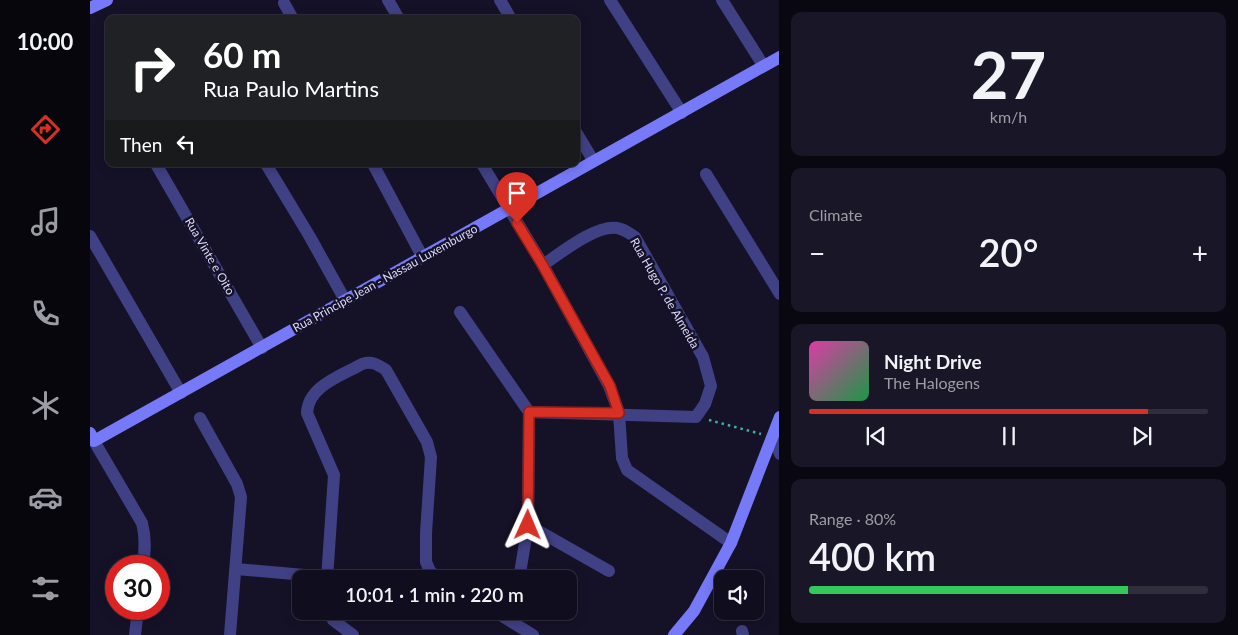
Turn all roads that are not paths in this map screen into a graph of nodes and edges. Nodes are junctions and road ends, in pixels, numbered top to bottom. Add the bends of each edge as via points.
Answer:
1 (107, 0) edge
2 (388, 0) edge
3 (500, 0) edge
4 (610, 0) edge
5 (722, 0) edge
6 (284, 3) dead end
7 (90, 8) edge
8 (291, 15) edge
9 (396, 15) edge
10 (508, 15) edge
11 (779, 57) edge
12 (763, 65) junction
13 (682, 112) junction
14 (580, 139) edge
15 (593, 160) junction
16 (158, 167) edge
17 (268, 167) edge
18 (376, 167) edge
19 (484, 167) edge
20 (706, 174) dead end
21 (508, 209) junction
22 (90, 236) edge
23 (422, 256) junction
24 (542, 264) junction
25 (779, 294) edge
26 (345, 300) junction
27 (460, 312) dead end
28 (262, 348) junction
29 (181, 393) junction
30 (529, 412) junction
31 (619, 413) junction
32 (779, 417) edge
33 (200, 418) dead end
34 (92, 437) edge
35 (772, 437) junction
36 (779, 454) edge
37 (528, 525) junction
38 (730, 543) junction
39 (144, 555) edge
40 (236, 568) junction
41 (328, 570) edge
42 (430, 570) edge
43 (520, 570) edge
44 (609, 571) dead end
45 (292, 574) edge
46 (137, 620) edge
47 (334, 620) edge
48 (516, 620) edge
49 (135, 635) edge
50 (230, 635) edge
51 (353, 635) edge
52 (533, 635) edge
53 (674, 635) edge

1 - 7 street
2 - 9 street
3 - 10 street
4 - 13 street
5 - 12 street
6 - 8 street
11 - 12 street, Rua Principe Jean - Nassau Luxemburgo
12 - 13 street, Rua Principe Jean - Nassau Luxemburgo
13 - 15 street, Rua Principe Jean - Nassau Luxemburgo
14 - 15 street
15 - 21 street, Rua Principe Jean - Nassau Luxemburgo
16 - 28 street, Rua Vinte e Oito
17 - 26 street
18 - 23 street
19 - 21 street
20 - 25 street
21 - 23 street, Rua Principe Jean - Nassau Luxemburgo
21 - 24 street
22 - 29 street
23 - 26 street, Rua Principe Jean - Nassau Luxemburgo
24 - 31 street via 610,386
24 - 31 street, Rua Hugo P. de Almeida via 598,231 616,228 626,231 635,237 703,357 711,386 696,417
26 - 28 street, Rua Principe Jean - Nassau Luxemburgo
27 - 30 street
28 - 29 street, Rua Principe Jean - Nassau Luxemburgo
29 - 34 street, Rua Principe Jean - Nassau Luxemburgo
30 - 31 street
30 - 37 street
31 - 38 street via 622,458 627,470
32 - 35 street
33 - 40 street via 241,497
34 - 39 street via 142,523
35 - 36 street
35 - 38 street
37 - 43 street
37 - 44 street
38 - 53 street via 694,611
40 - 45 street
40 - 50 street
41 - 42 street via 334,475 307,413 307,406 320,388 368,362 386,370 427,442 431,457 426,533 426,562
46 - 49 street
47 - 51 street
48 - 52 street

